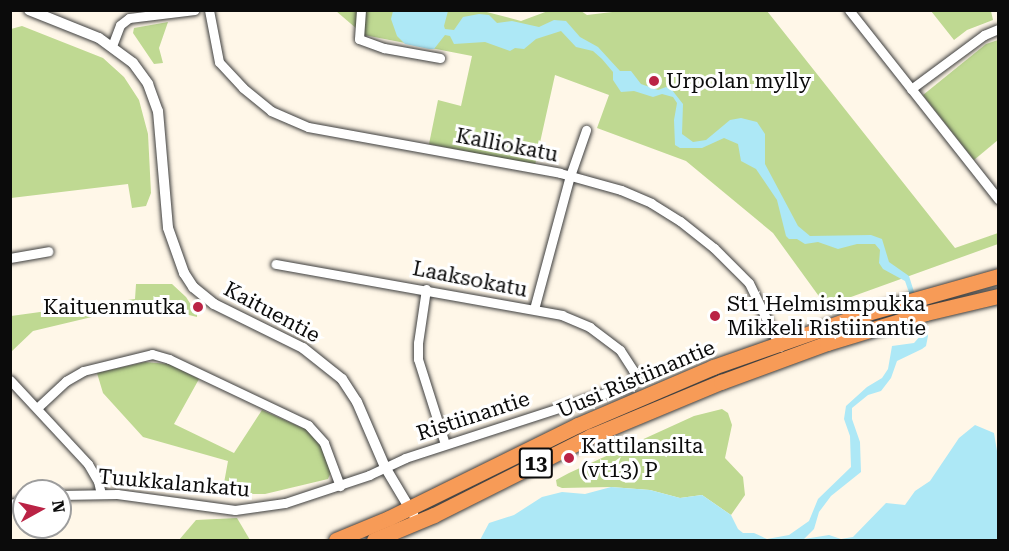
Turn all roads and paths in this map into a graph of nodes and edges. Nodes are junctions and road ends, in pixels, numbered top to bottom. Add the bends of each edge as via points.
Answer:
1 (29, 10) edge
2 (195, 10) edge
3 (209, 10) edge
4 (362, 10) edge
5 (849, 10) edge
6 (999, 29) edge
7 (112, 46) junction
8 (440, 58) dead end
9 (911, 88) junction
10 (586, 130) dead end
11 (570, 176) junction
12 (999, 199) edge
13 (48, 251) dead end
14 (10, 258) edge
15 (276, 264) dead end
16 (999, 276) edge
17 (426, 289) junction
18 (999, 296) edge
19 (916, 308) junction
20 (534, 309) junction
21 (782, 350) junction
22 (635, 375) joint
23 (10, 380) edge
24 (37, 408) junction
25 (445, 444) junction
26 (385, 467) junction
27 (340, 486) junction
28 (101, 494) junction
29 (72, 495) edge
30 (410, 507) junction
31 (417, 522) junction
32 (336, 540) edge
33 (374, 540) edge

1 - 7 street, Kaituentie
2 - 7 street via 129,18 120,25
3 - 11 street, Kalliokatu via 219,62 271,111 308,127
4 - 8 street via 360,39 384,48
5 - 9 street
6 - 9 street via 984,35
7 - 26 street, Kaituentie via 148,84 158,111 168,228 193,287 214,304 303,348 342,378 357,402
9 - 12 street
10 - 11 street
11 - 20 street
11 - 21 street, Kalliokatu via 651,203 714,248 749,283
13 - 14 street
15 - 17 street, Laaksokatu
16 - 19 highway, Uusi Ristiinantie / 13
17 - 20 street, Laaksokatu
17 - 25 street via 418,359
18 - 19 highway, Uusi Ristiinantie / 13
19 - 21 highway, Uusi Ristiinantie / 13 via 864,314
20 - 22 street, Laaksokatu via 590,327 620,350
21 - 30 highway, Uusi Ristiinantie / 13 via 713,367 578,425
21 - 31 highway, Uusi Ristiinantie / 13 via 591,436
22 - 25 street, Ristiinantie via 630,385
23 - 24 street
24 - 27 street via 83,371 152,354 308,425 324,443
24 - 28 street via 88,464
25 - 26 street, Ristiinantie
26 - 27 street, Tuukkalankatu
26 - 30 street, Kaituentie
27 - 28 street, Tuukkalankatu via 303,500 248,509
28 - 29 street, Tuukkalankatu
30 - 31 street, Kaituentie
30 - 32 highway, Uusi Ristiinantie / 13
31 - 33 highway, Uusi Ristiinantie / 13

